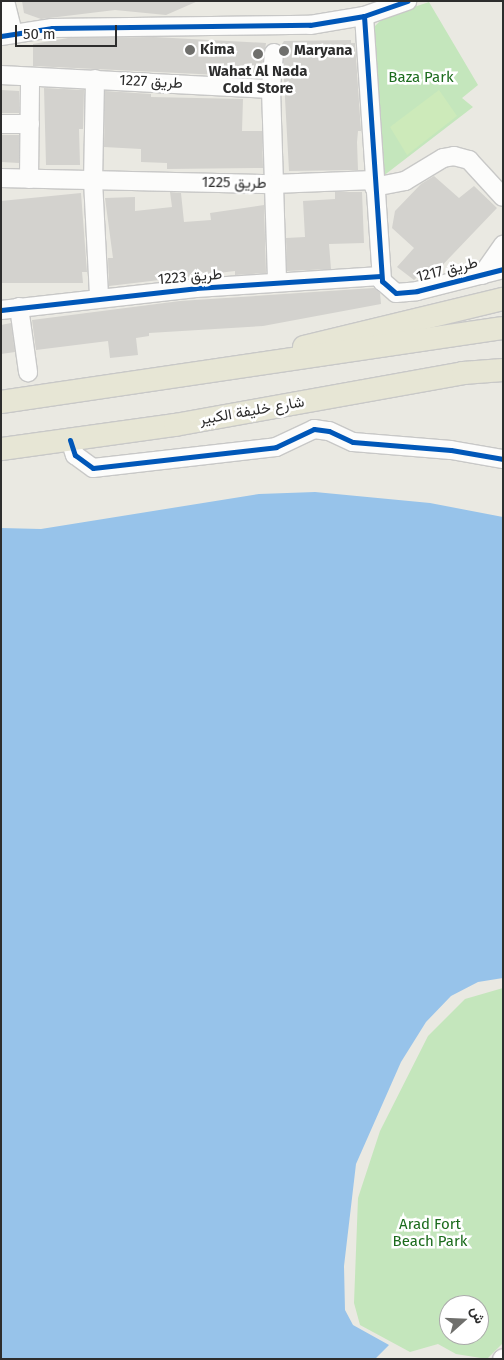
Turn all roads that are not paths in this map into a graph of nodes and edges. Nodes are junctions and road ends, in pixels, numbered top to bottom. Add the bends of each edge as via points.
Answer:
1 (5, 1) edge
2 (407, 1) edge
3 (364, 16) junction
4 (7, 34) edge
5 (274, 53) dead end
6 (1, 75) edge
7 (30, 77) junction
8 (95, 79) junction
9 (271, 89) junction
10 (1, 124) edge
11 (30, 124) junction
12 (1, 178) edge
13 (29, 179) junction
14 (93, 181) junction
15 (273, 184) junction
16 (374, 184) junction
17 (503, 197) edge
18 (503, 245) edge
19 (503, 268) edge
20 (482, 275) junction
21 (381, 276) junction
22 (277, 282) junction
23 (99, 297) junction
24 (503, 299) edge
25 (19, 307) junction
26 (1, 310) edge
27 (503, 328) edge
28 (252, 363) junction
29 (503, 370) edge
30 (28, 372) dead end
31 (1, 402) edge
32 (70, 440) junction
33 (1, 449) edge
34 (503, 459) edge

1 - 4 street
2 - 3 street
3 - 4 street via 310,25 52,28
3 - 16 street
5 - 9 street
6 - 7 street, طريق 1227
7 - 8 street, طريق 1227
7 - 11 street
8 - 9 street, طريق 1227
8 - 14 street
9 - 15 street
10 - 11 street
11 - 13 street
12 - 13 street, طريق 1225
13 - 14 street, طريق 1225
14 - 15 street, طريق 1225
14 - 23 street
15 - 16 street, طريق 1225
15 - 22 street
16 - 17 street, طريق 1225 via 398,184 443,158 459,156 469,160
16 - 21 street
18 - 20 street
19 - 20 street, طريق 1217
20 - 21 street, طريق 1217 via 396,293 389,290
21 - 22 street, طريق 1223
22 - 23 street, طريق 1223
23 - 25 street, طريق 1223
24 - 28 main road via 332,340
25 - 26 street, طريق 1223
25 - 30 street
27 - 28 main road via 340,354
28 - 31 main road
29 - 32 main road, شارع خليفة الكبير
32 - 33 main road, شارع خليفة الكبير
32 - 34 street via 75,455 93,468 276,447 314,429 329,431 353,442 451,450

